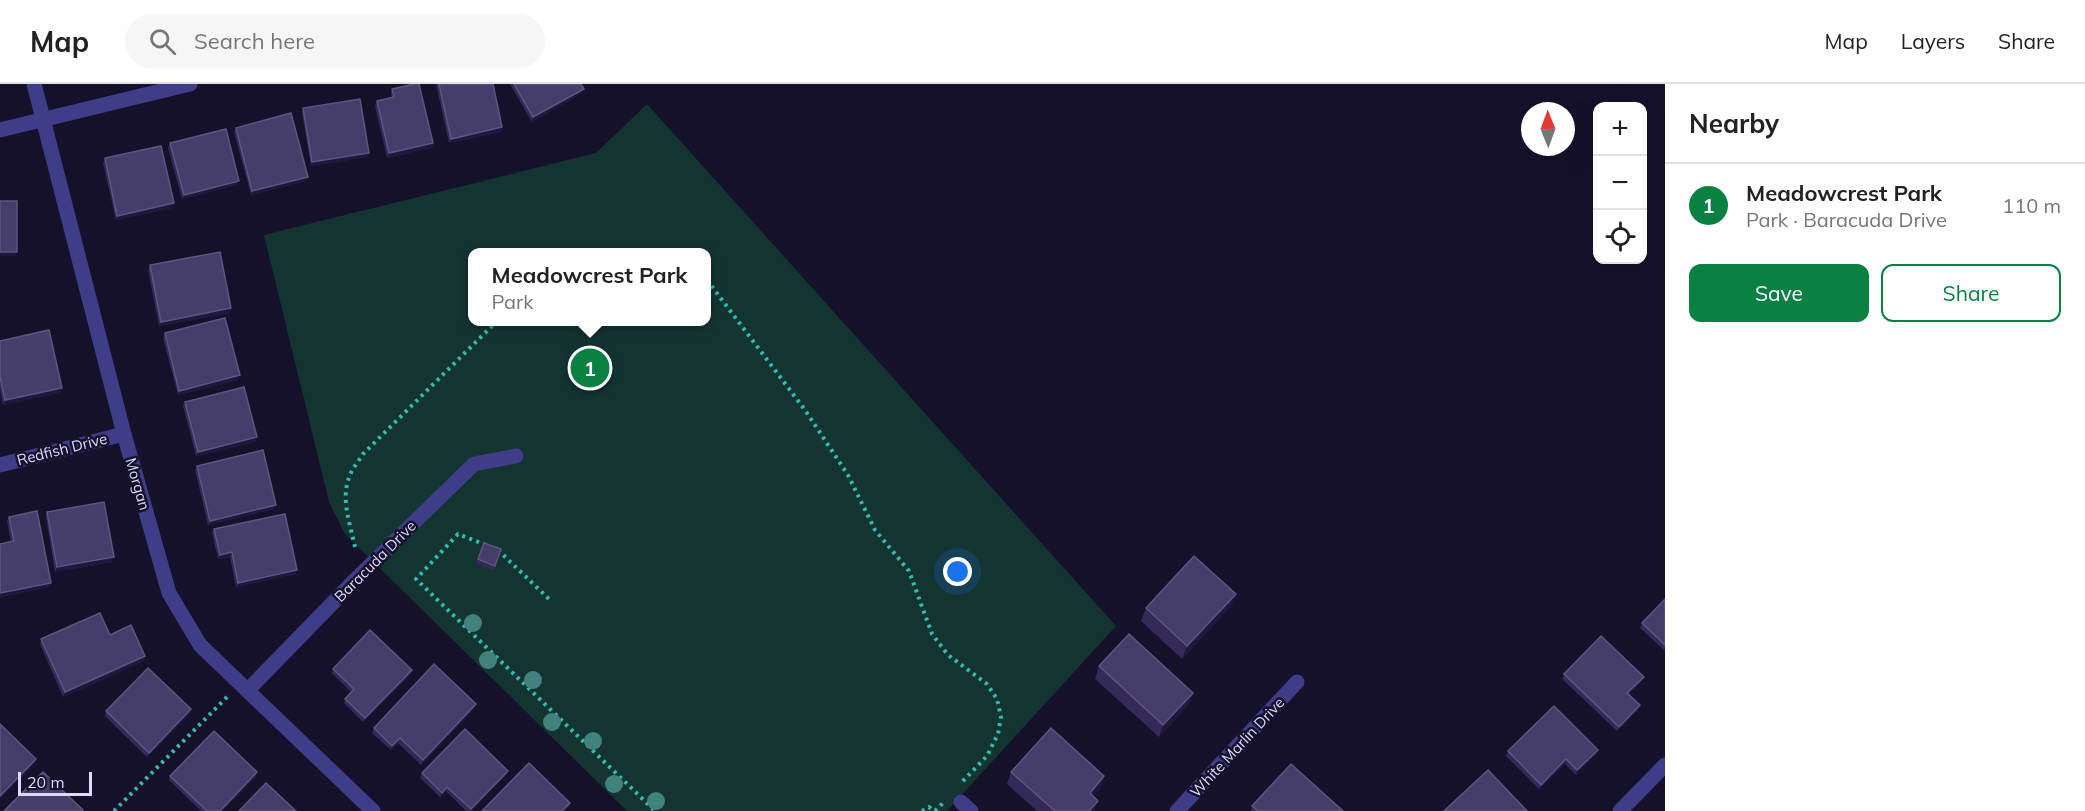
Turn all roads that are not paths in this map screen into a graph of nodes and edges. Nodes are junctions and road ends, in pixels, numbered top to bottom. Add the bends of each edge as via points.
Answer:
1 (34, 84) edge
2 (190, 84) edge
3 (43, 119) junction
4 (0, 130) edge
5 (124, 434) junction
6 (516, 456) dead end
7 (0, 465) edge
8 (1297, 682) dead end
9 (245, 686) junction
10 (1665, 765) edge
11 (373, 811) edge
12 (1177, 811) edge
13 (1620, 811) edge

1 - 3 street, Morgan
2 - 3 street
3 - 4 street
3 - 5 street, Morgan
5 - 7 street, Redfish Drive
5 - 9 street, Morgan via 169,592 201,645
6 - 9 street, Baracuda Drive via 474,464
8 - 12 street, White Marlin Drive
9 - 11 street, Morgan
10 - 13 street

